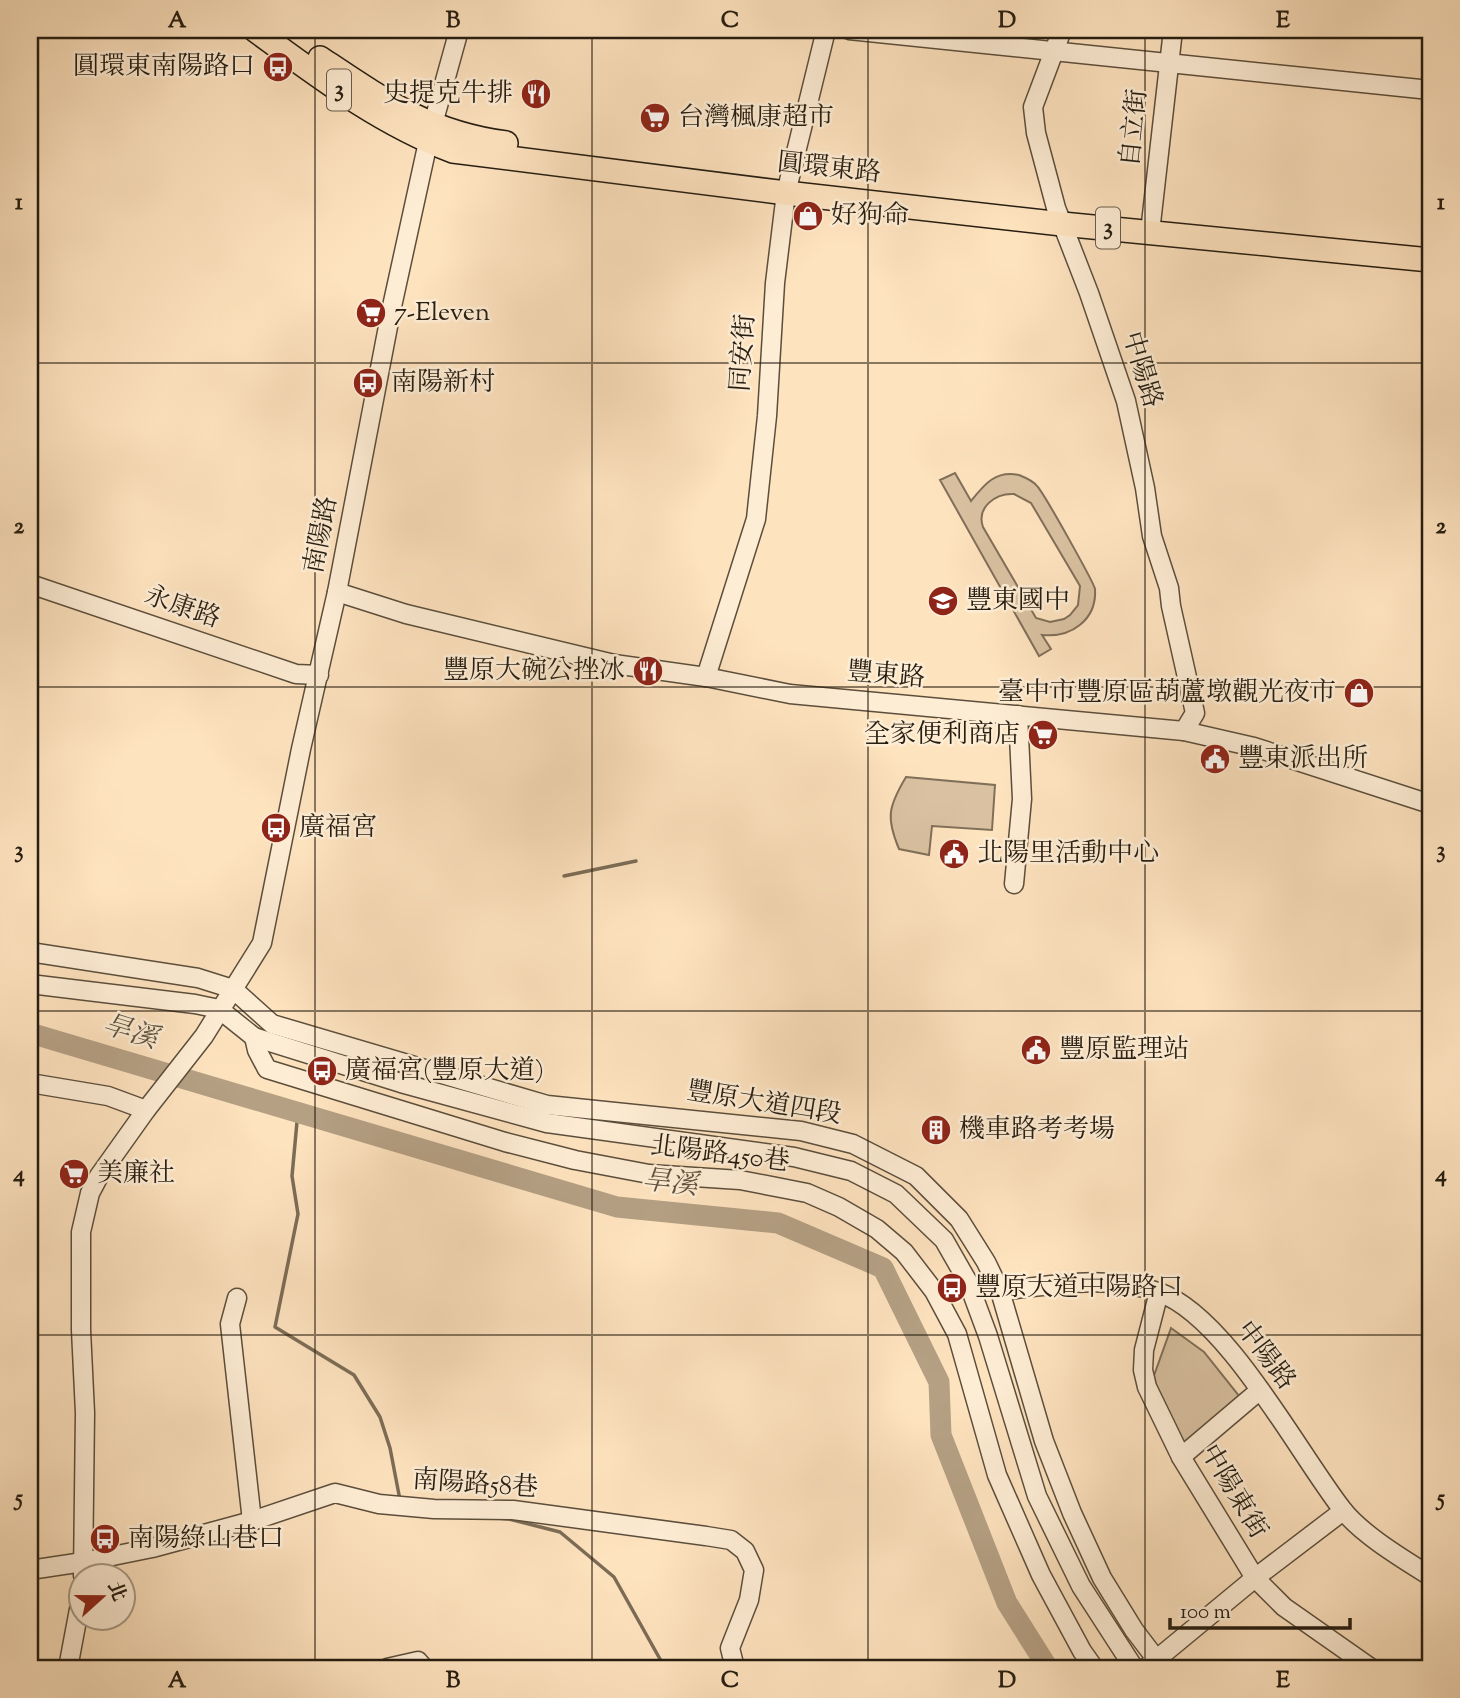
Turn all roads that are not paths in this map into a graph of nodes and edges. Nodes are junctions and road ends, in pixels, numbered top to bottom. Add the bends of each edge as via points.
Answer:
1 (256, 30) edge
2 (280, 30) edge
3 (459, 30) edge
4 (826, 30) edge
5 (849, 30) edge
6 (1062, 30) edge
7 (1172, 30) edge
8 (1054, 51) junction
9 (1169, 62) junction
10 (1430, 90) edge
11 (430, 134) junction
12 (788, 186) junction
13 (1059, 216) junction
14 (1151, 225) junction
15 (1430, 245) edge
16 (1430, 260) edge
17 (30, 584) edge
18 (337, 593) junction
19 (319, 675) junction
20 (706, 677) junction
21 (1018, 715) junction
22 (1184, 731) junction
23 (1430, 804) edge
24 (1014, 884) dead end
25 (30, 952) edge
26 (30, 984) edge
27 (233, 989) junction
28 (219, 1009) junction
29 (254, 1037) junction
30 (30, 1083) edge
31 (149, 1107) junction
32 (1000, 1291) junction
33 (1159, 1292) junction
34 (237, 1298) dead end
35 (1260, 1390) junction
36 (1181, 1457) junction
37 (1343, 1511) junction
38 (252, 1521) junction
39 (83, 1562) edge
40 (106, 1562) edge
41 (66, 1569) edge
42 (30, 1570) edge
43 (1430, 1576) edge
44 (1255, 1578) junction
45 (75, 1632) edge
46 (1155, 1665) edge
47 (68, 1668) edge
48 (387, 1668) edge
49 (424, 1668) edge
50 (735, 1668) edge
51 (1094, 1668) edge
52 (1133, 1668) edge
53 (1371, 1668) edge

1 - 11 main road, 圓環東路 / 3 via 366,109
2 - 11 main road, 圓環東路 / 3
3 - 11 street, 南陽路
4 - 12 street, 同安街
5 - 8 street
6 - 8 street, 中陽路
7 - 9 street, 自立街
8 - 9 street
8 - 13 street, 中陽路 via 1032,107
9 - 10 street
9 - 14 street, 自立街
11 - 12 main road, 圓環東路 / 3
11 - 18 street, 南陽路
12 - 13 main road, 圓環東路 / 3
12 - 20 street, 同安街 via 775,283 756,519
13 - 14 main road, 圓環東路 / 3
13 - 22 street, 中陽路 via 1126,401 1147,513 1169,588 1195,713
14 - 15 main road, 圓環東路 / 3
14 - 16 main road, 圓環東路 / 3
17 - 19 street, 永康路 via 296,674
18 - 19 street, 南陽路
18 - 20 street, 豐東路 via 614,664
19 - 27 street, 南陽路 via 262,943
20 - 21 street, 豐東路 via 790,694
21 - 22 street, 豐東路
21 - 24 street via 1021,799
22 - 23 street, 豐東路 via 1254,747
25 - 27 street via 198,978
26 - 28 street
27 - 28 street, 南陽路
27 - 32 street, 豐原大道四段 via 272,1024 547,1105 800,1131 853,1144 916,1176 935,1194 959,1219
28 - 29 street, 豐原大道四段
28 - 31 street, 南陽路
29 - 51 street, 北陽路450巷 via 267,1069 347,1094 575,1160 807,1193 877,1229 904,1252 934,1291 957,1334 997,1475 1041,1576
29 - 52 street, 豐原大道四段 via 547,1123 794,1157 851,1171 896,1194 944,1240 968,1282 1037,1496 1080,1586
30 - 31 street
31 - 39 street via 99,1176 90,1193 82,1232
32 - 33 street, 中陽路 via 1087,1280
32 - 46 street, 豐原大道四段 via 1044,1441 1072,1513 1102,1578
33 - 35 street, 中陽路 via 1214,1331
33 - 36 street, 中陽東街 via 1143,1370
34 - 38 street via 230,1324
35 - 36 street
35 - 37 street, 中陽路
36 - 44 street, 中陽東街
37 - 43 street, 中陽路 via 1382,1545
37 - 44 street
38 - 40 street, 南陽路58巷
38 - 50 street, 南陽路58巷 via 335,1493 379,1504 513,1510 731,1540 745,1551 754,1570 749,1600 730,1648
41 - 42 street, 南陽路58巷
44 - 46 street
44 - 53 street, 中陽東街 via 1284,1607
45 - 47 street
48 - 49 street via 418,1661

